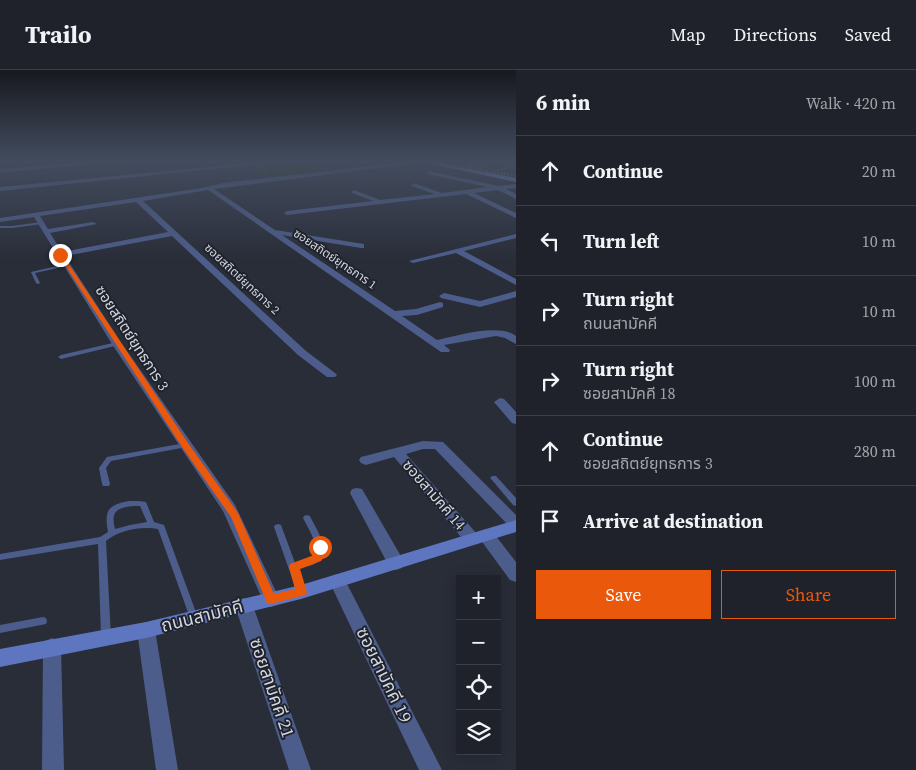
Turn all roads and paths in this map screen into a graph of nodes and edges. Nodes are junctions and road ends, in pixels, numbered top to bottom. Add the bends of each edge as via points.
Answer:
1 (173, 195) edge
2 (218, 195) edge
3 (361, 195) edge
4 (439, 195) edge
5 (472, 195) edge
6 (138, 200) junction
7 (382, 202) junction
8 (287, 213) dead end
9 (516, 216) edge
10 (0, 220) edge
11 (41, 223) junction
12 (93, 224) dead end
13 (0, 227) edge
14 (272, 232) junction
15 (174, 233) junction
16 (514, 240) edge
17 (361, 246) dead end
18 (456, 250) junction
19 (60, 255) junction
20 (413, 261) dead end
21 (66, 265) junction
22 (516, 282) edge
23 (38, 283) dead end
24 (516, 294) edge
25 (444, 296) dead end
26 (440, 305) dead end
27 (395, 314) junction
28 (516, 340) edge
29 (117, 344) junction
30 (62, 357) dead end
31 (331, 375) dead end
32 (500, 402) dead end
33 (516, 420) edge
34 (187, 448) junction
35 (396, 451) junction
36 (366, 460) dead end
37 (494, 478) dead end
38 (106, 484) dead end
39 (357, 493) dead end
40 (516, 503) edge
41 (307, 518) dead end
42 (151, 524) junction
43 (516, 525) edge
44 (278, 527) dead end
45 (112, 532) junction
46 (479, 537) junction
47 (102, 540) junction
48 (0, 557) edge
49 (396, 563) junction
50 (294, 567) junction
51 (516, 575) edge
52 (337, 581) junction
53 (301, 592) junction
54 (271, 600) junction
55 (244, 606) junction
56 (194, 618) junction
57 (43, 620) dead end
58 (0, 629) edge
59 (146, 630) junction
60 (106, 638) junction
61 (52, 647) junction
62 (0, 658) edge
63 (53, 770) edge
64 (167, 770) edge
65 (300, 770) edge
66 (430, 770) edge

1 - 6 street
2 - 14 street, ซอยสถิตย์ยุทธการ 1
3 - 7 street
4 - 7 street
5 - 9 street
6 - 11 street
6 - 15 street, ซอยสถิตย์ยุทธการ 2
7 - 8 street
10 - 11 street
11 - 12 street
11 - 13 lane
11 - 19 street, ซอยสถิตย์ยุทธการ 3
14 - 17 street
14 - 27 street, ซอยสถิตย์ยุทธการ 1
15 - 19 street
15 - 31 street, ซอยสถิตย์ยุทธการ 2 via 302,353
16 - 18 street
18 - 20 street
18 - 22 street
19 - 21 street, ซอยสถิตย์ยุทธการ 3
21 - 23 lane via 35,270 32,274
21 - 29 street, ซอยสถิตย์ยุทธการ 3
24 - 25 street via 480,304
26 - 27 street
27 - 28 street, ซอยสถิตย์ยุทธการ 1 via 441,346 496,333
29 - 30 lane
29 - 34 street, ซอยสถิตย์ยุทธการ 3
32 - 33 street
34 - 38 lane via 109,459 102,468
34 - 54 street, ซอยสถิตย์ยุทธการ 3 via 235,516
35 - 36 street
35 - 43 street via 438,445
35 - 46 street, ซอยสามัคคี 14
37 - 40 lane
39 - 49 street
41 - 50 lane via 321,554
42 - 45 lane
42 - 45 lane via 143,504 118,507 110,515
42 - 56 lane via 160,526 165,534
43 - 46 main road, ถนนสามัคคี
44 - 50 lane
45 - 47 lane
46 - 49 main road, ถนนสามัคคี
46 - 51 street, ซอยสามัคคี 14
47 - 48 lane
47 - 60 lane
49 - 52 main road, ถนนสามัคคี
50 - 53 lane
52 - 53 main road, ถนนสามัคคี
52 - 66 street, ซอยสามัคคี 19
53 - 54 main road, ถนนสามัคคี
54 - 55 main road, ถนนสามัคคี
55 - 56 main road, ถนนสามัคคี
55 - 65 street, ซอยสามัคคี 21
56 - 59 main road, ถนนสามัคคี
57 - 58 lane
59 - 60 main road, ถนนสามัคคี
59 - 64 street
60 - 61 main road, ถนนสามัคคี
61 - 62 main road, ถนนสามัคคี
61 - 63 street

